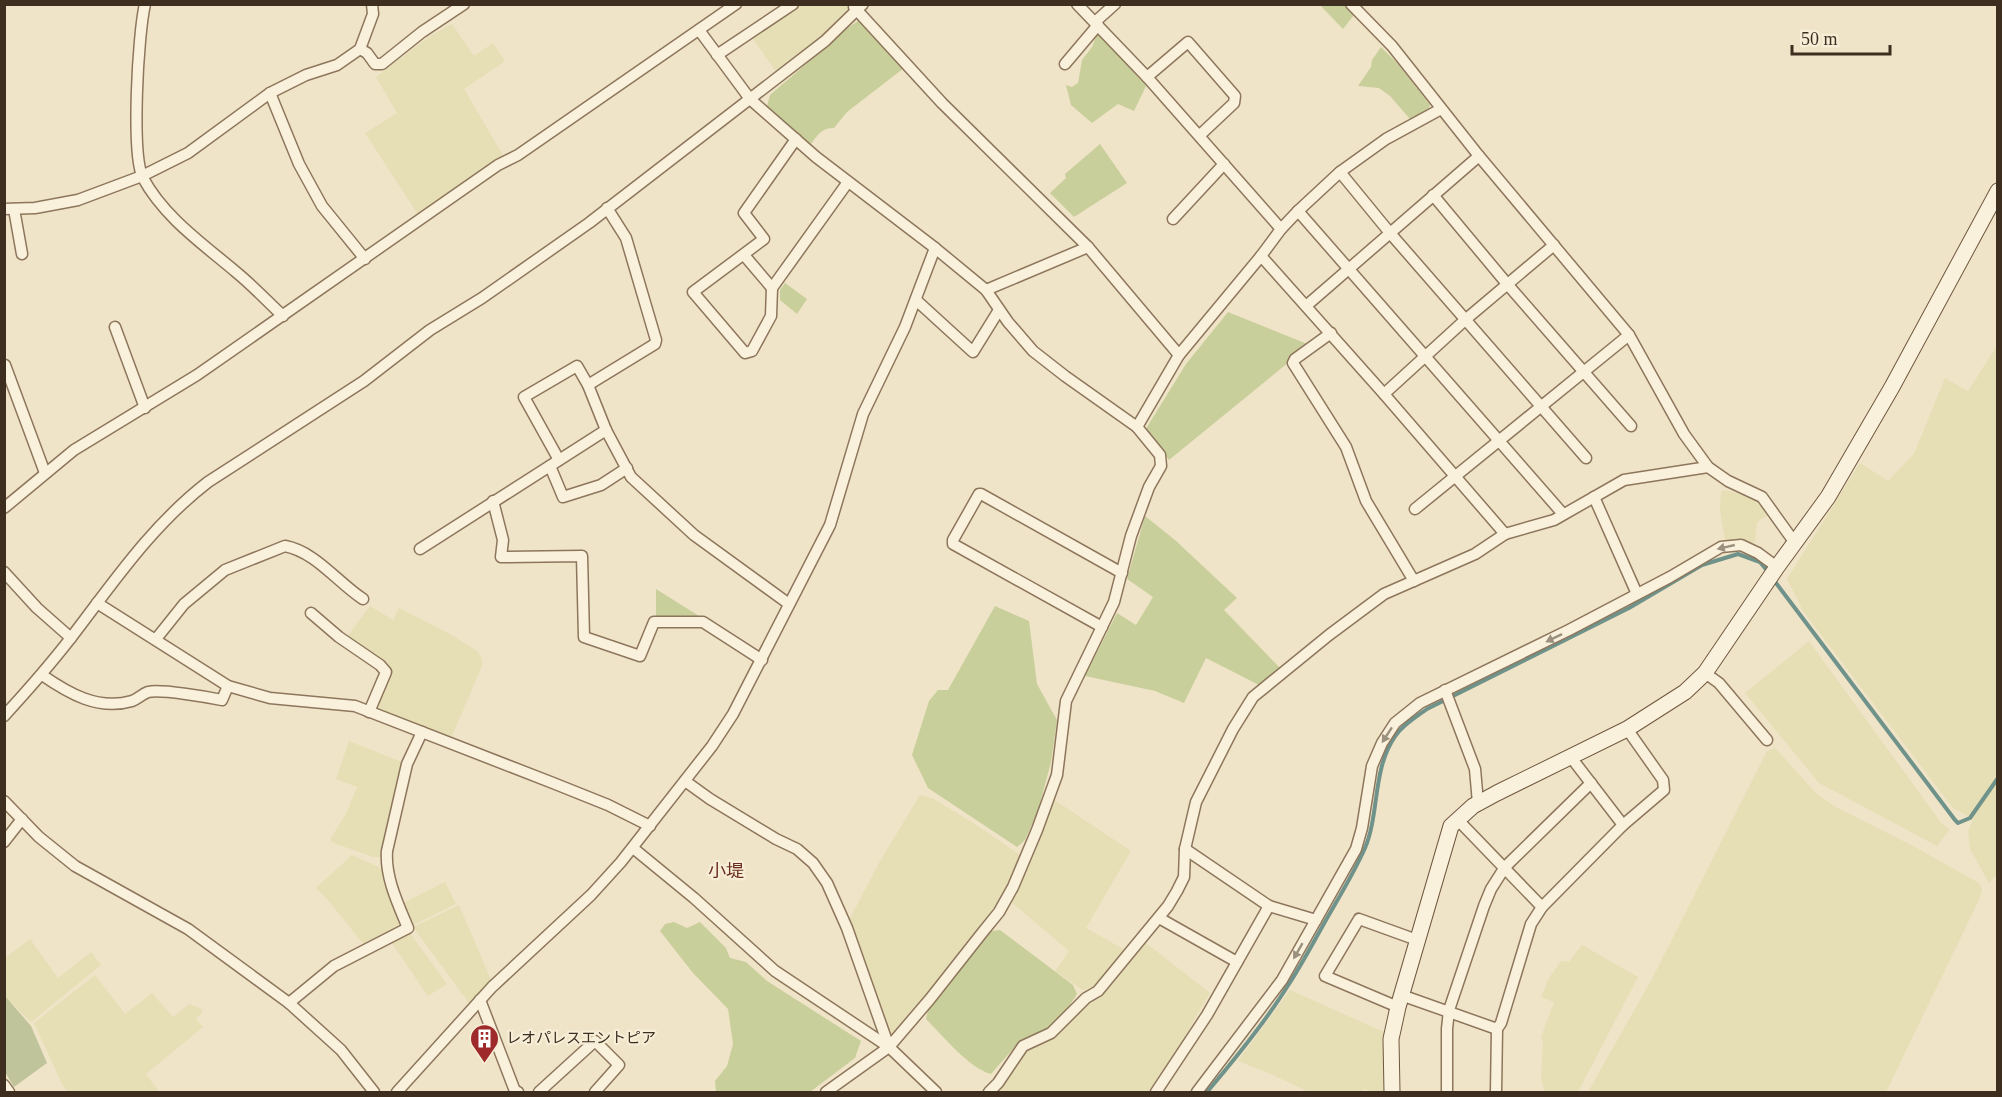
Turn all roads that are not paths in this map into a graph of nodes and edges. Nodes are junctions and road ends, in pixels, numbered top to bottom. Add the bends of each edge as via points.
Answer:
1 (145, 4) edge
2 (372, 4) edge
3 (464, 4) edge
4 (736, 4) edge
5 (793, 4) edge
6 (1077, 4) edge
7 (1115, 4) edge
8 (1351, 4) edge
9 (858, 6) edge
10 (1096, 23) junction
11 (699, 30) junction
12 (360, 49) junction
13 (717, 55) junction
14 (1065, 64) dead end
15 (1147, 76) junction
16 (270, 93) junction
17 (750, 99) junction
18 (1441, 109) junction
19 (1200, 135) junction
20 (796, 139) junction
21 (1479, 156) junction
22 (1224, 164) junction
23 (1340, 172) junction
24 (142, 176) junction
25 (848, 182) junction
26 (1433, 195) junction
27 (1996, 198) edge
28 (608, 208) junction
29 (9, 209) edge
30 (1298, 211) junction
31 (1173, 219) dead end
32 (1281, 229) junction
33 (1390, 233) junction
34 (1554, 245) junction
35 (935, 248) junction
36 (1088, 248) junction
37 (22, 254) dead end
38 (744, 255) junction
39 (1261, 256) junction
40 (364, 259) junction
41 (1349, 268) junction
42 (1508, 285) junction
43 (772, 288) junction
44 (986, 290) junction
45 (915, 300) junction
46 (1306, 306) junction
47 (999, 310) junction
48 (283, 316) junction
49 (1466, 320) junction
50 (115, 327) dead end
51 (1331, 333) junction
52 (1629, 335) junction
53 (1179, 355) junction
54 (1425, 356) junction
55 (5, 366) edge
56 (1585, 371) junction
57 (588, 385) junction
58 (1384, 394) junction
59 (1541, 407) junction
60 (145, 408) junction
61 (1631, 426) dead end
62 (1137, 427) junction
63 (606, 429) junction
64 (1499, 441) junction
65 (1586, 458) dead end
66 (554, 463) junction
67 (1708, 467) junction
68 (627, 468) junction
69 (45, 473) junction
70 (1455, 477) junction
71 (1594, 497) junction
72 (493, 501) junction
73 (4, 508) edge
74 (1415, 509) dead end
75 (1563, 514) junction
76 (1505, 534) junction
77 (1795, 543) junction
78 (420, 549) dead end
79 (1777, 567) junction
80 (4, 572) edge
81 (1122, 573) junction
82 (1414, 581) junction
83 (1637, 594) junction
84 (363, 599) dead end
85 (97, 603) junction
86 (789, 604) junction
87 (312, 613) dead end
88 (1102, 627) junction
89 (70, 638) junction
90 (156, 639) junction
91 (762, 660) junction
92 (1705, 673) junction
93 (42, 675) junction
94 (228, 686) junction
95 (1447, 695) junction
96 (369, 712) junction
97 (4, 716) edge
98 (1627, 729) junction
99 (422, 732) junction
100 (1767, 740) dead end
101 (1570, 756) junction
102 (685, 781) junction
103 (1591, 783) junction
104 (4, 801) edge
105 (1478, 804) junction
106 (22, 819) junction
107 (1457, 819) junction
108 (1623, 825) junction
109 (650, 826) junction
110 (4, 842) edge
111 (633, 848) junction
112 (1185, 849) junction
113 (1505, 867) junction
114 (1269, 906) junction
115 (1542, 907) junction
116 (1159, 918) junction
117 (1317, 920) junction
118 (1417, 940) junction
119 (1237, 962) junction
120 (480, 1000) junction
121 (1400, 1001) junction
122 (289, 1004) junction
123 (1449, 1010) junction
124 (1497, 1029) junction
125 (889, 1047) junction
126 (4, 1085) edge
127 (9, 1092) edge
128 (374, 1092) edge
129 (397, 1092) edge
130 (518, 1092) edge
131 (539, 1092) edge
132 (595, 1092) edge
133 (826, 1092) edge
134 (936, 1092) edge
135 (989, 1092) edge
136 (1156, 1092) edge
137 (1197, 1092) edge
138 (1392, 1092) edge
139 (1447, 1092) edge
140 (1496, 1092) edge

1 - 24 street via 136,128
2 - 12 street via 373,15
3 - 12 street via 382,64 375,64
4 - 11 street
5 - 13 street
6 - 10 street
7 - 10 street
8 - 18 street via 1392,46
9 - 17 street via 825,41
9 - 36 street via 942,103
10 - 14 street
10 - 15 street
11 - 13 street
11 - 40 street
12 - 16 street via 337,65
13 - 17 street
15 - 19 street
15 - 19 street via 1188,42 1235,96 1234,103
16 - 24 street via 188,153
16 - 40 street via 299,164 322,206
17 - 20 street
17 - 28 street
18 - 21 street
18 - 23 street via 1386,139
19 - 22 street
20 - 25 street
20 - 38 street via 744,213 764,239
21 - 26 street
21 - 34 street
22 - 31 street
22 - 32 street
23 - 30 street
23 - 33 street
24 - 29 street via 78,200
24 - 48 street via 172,215
25 - 35 street
25 - 43 street
26 - 33 street
26 - 42 street
27 - 77 street via 1828,497
28 - 57 street via 626,238 656,340
28 - 85 street via 491,292 430,330 364,381 201,487 145,541
29 - 37 street
30 - 32 street
30 - 41 street
32 - 39 street
33 - 41 street
33 - 49 street
34 - 42 street
34 - 52 street
35 - 44 street
35 - 45 street
36 - 44 street
36 - 53 street
38 - 43 street
38 - 43 street via 693,292 745,353 752,351 771,316
39 - 46 street
39 - 53 street
40 - 48 street
41 - 46 street
41 - 54 street
42 - 49 street
42 - 56 street
44 - 47 street
45 - 47 street via 973,352
45 - 86 street via 885,373 863,414 830,525
46 - 51 street
47 - 62 street via 1033,351
48 - 60 street
49 - 54 street
49 - 59 street
50 - 60 street
51 - 58 street
51 - 82 street via 1293,363 1346,447 1366,501
52 - 56 street
52 - 67 street
53 - 62 street
54 - 58 street
54 - 64 street
55 - 69 street
56 - 59 street
56 - 61 street
57 - 63 street
57 - 66 street via 577,366 524,397
58 - 70 street
59 - 64 street
59 - 65 street
60 - 69 street via 74,450
62 - 81 street via 1154,447 1161,466 1131,536
63 - 66 street
63 - 68 street
64 - 70 street
64 - 75 street
66 - 68 street via 563,497 601,485
66 - 72 street
67 - 71 street via 1624,480
67 - 77 street via 1762,497
68 - 86 street via 640,488 694,535
69 - 73 street
70 - 74 street
70 - 76 street
71 - 75 street
71 - 83 street
72 - 78 street
72 - 91 street via 503,540 501,557 582,556 584,637 640,656 654,622 703,622
75 - 76 street
76 - 82 street via 1475,554
77 - 79 street
79 -> 83 street via 1741,544 1721,547
79 - 92 street
80 - 89 street
81 - 88 street
81 - 88 street via 981,494 952,540
82 - 112 street via 1384,594 1253,697 1196,802
83 -> 95 street
84 - 90 street via 324,566 285,546 225,570 184,604
85 - 89 street
85 - 90 street
86 - 91 street
87 - 96 street via 386,672
88 - 125 street via 1066,701 1057,775 1012,887 999,912
89 - 93 street
90 - 94 street
91 - 102 street via 733,714
92 - 98 street via 1684,692
92 - 100 street via 1719,683
93 - 94 street via 67,692 110,704 135,700 149,692 222,700
93 - 97 street
94 - 96 street via 270,698 355,706
95 - 105 street via 1475,769
95 -> 117 street via 1420,703 1395,723 1382,743 1372,766 1360,838
96 - 99 street
98 - 101 street
98 - 108 street via 1665,785 1661,795
99 - 109 street via 608,805
99 - 122 street via 407,764 386,863 408,928 334,966
101 - 103 street
101 - 105 street
102 - 109 street
102 - 125 street via 797,849 813,863 827,883 846,928
103 - 108 street
103 - 113 street
104 - 106 street
105 - 107 street
106 - 110 street
106 - 122 street via 75,866 188,929
107 - 113 street
107 - 118 street via 1446,839
108 - 115 street
109 - 111 street
111 - 120 street via 591,895
111 - 125 street via 775,971
112 - 114 street
112 - 116 street via 1184,877
113 - 115 street
113 - 123 street via 1484,906
114 - 117 street
114 - 119 street
115 - 124 street via 1531,924
116 - 119 street
116 - 135 street via 1098,991 1051,1033 1023,1046
117 -> 137 street via 1282,980
118 - 121 street
118 - 121 street via 1359,919 1325,976
119 - 136 street via 1207,1016
120 - 129 street
120 - 130 street
121 - 123 street
121 - 138 street via 1391,1039
122 - 128 street via 340,1050
123 - 124 street
123 - 139 street
124 - 140 street
125 - 133 street
125 - 134 street
126 - 127 street
131 - 132 street via 595,1041 619,1065

